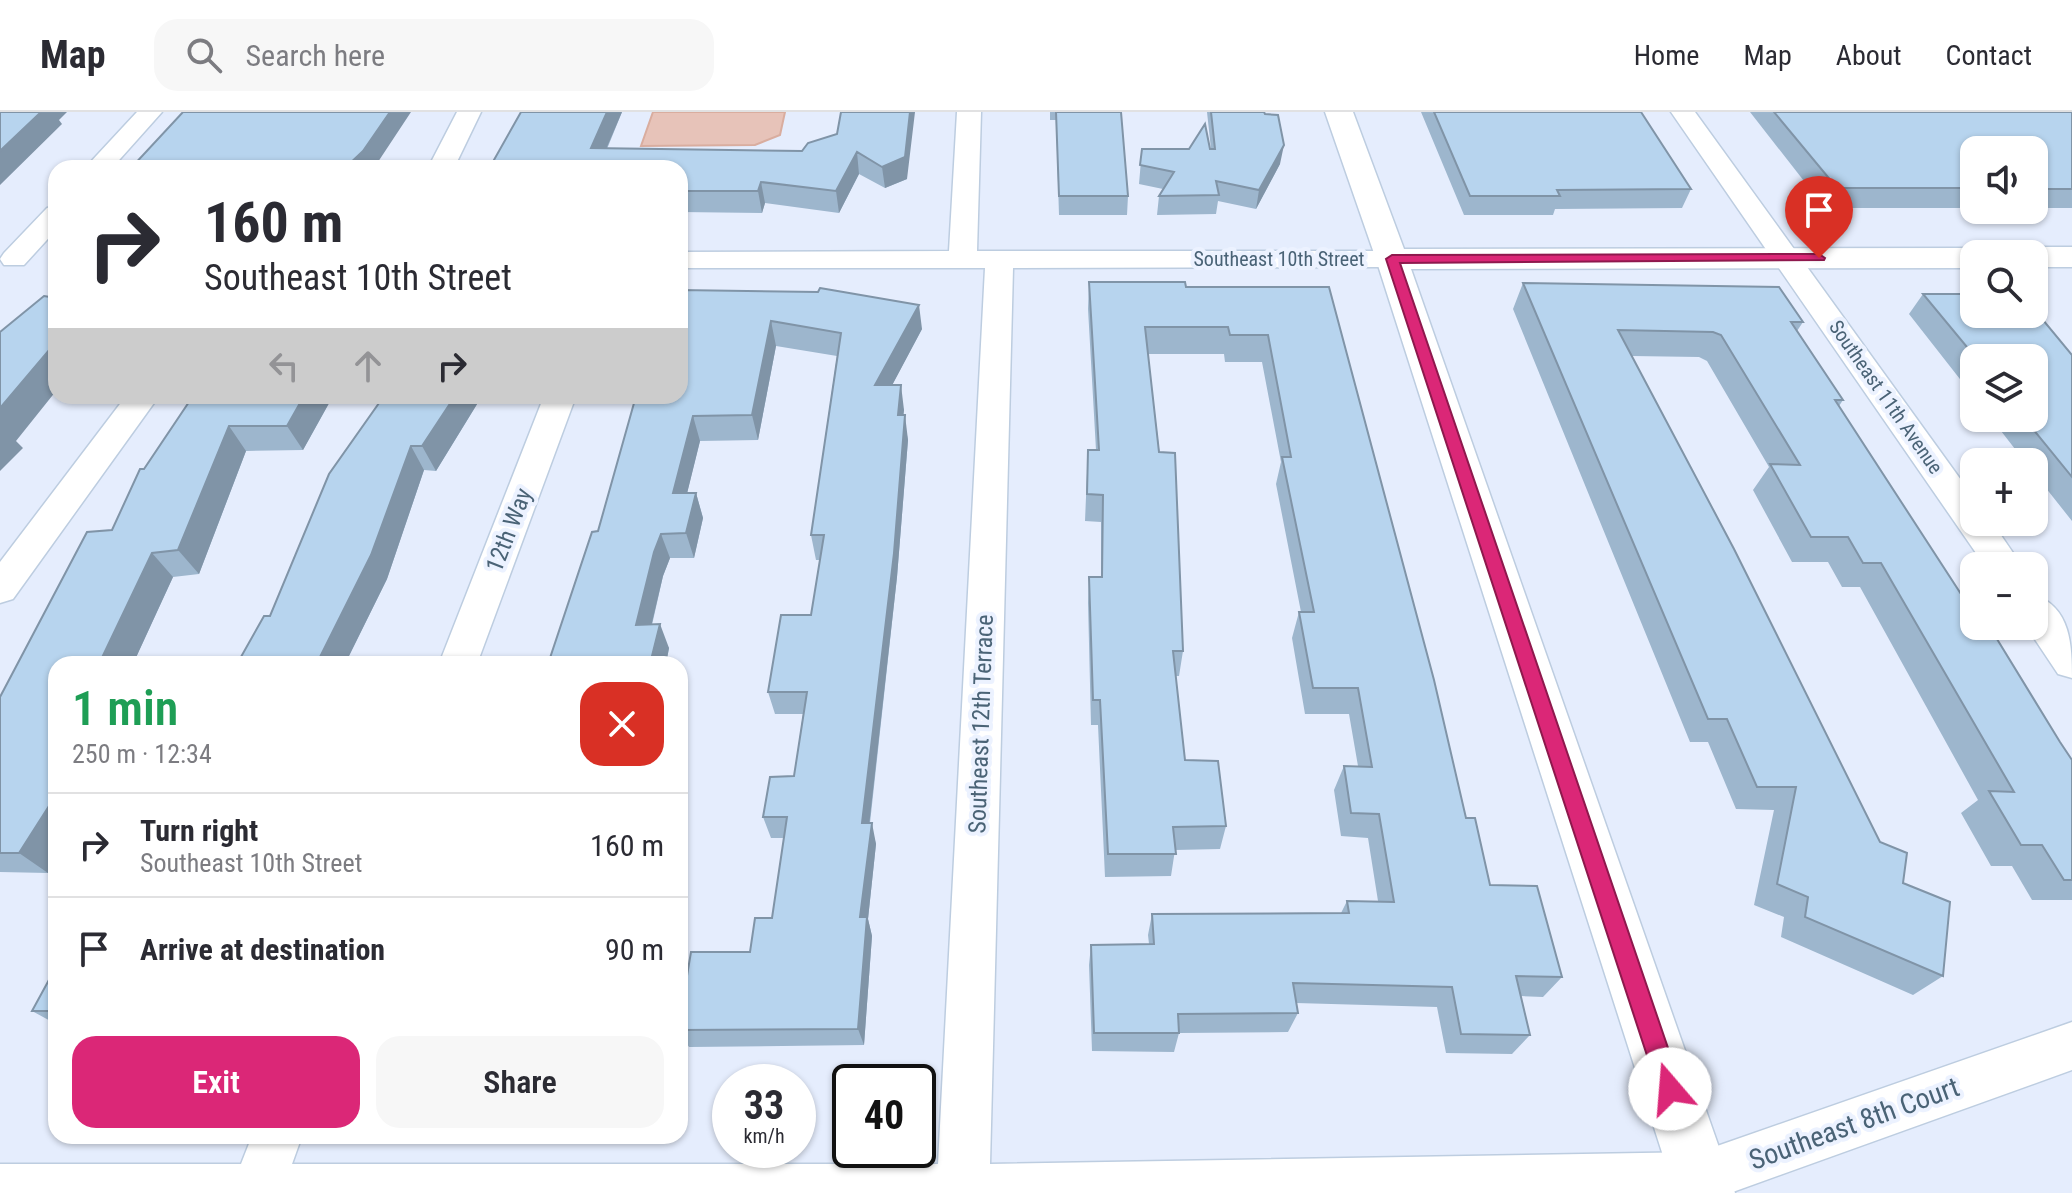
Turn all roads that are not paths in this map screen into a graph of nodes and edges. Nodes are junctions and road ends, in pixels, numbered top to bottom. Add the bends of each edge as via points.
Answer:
1 (150, 112) edge
2 (469, 112) edge
3 (969, 112) edge
4 (1339, 112) edge
5 (1683, 112) edge
6 (105, 160) edge
7 (445, 160) edge
8 (48, 221) edge
9 (2048, 257) edge
10 (2072, 257) edge
11 (981, 258) junction
12 (1788, 258) junction
13 (1960, 258) edge
14 (7, 259) edge
15 (1392, 259) junction
16 (48, 260) edge
17 (688, 260) edge
18 (137, 404) edge
19 (557, 404) edge
20 (1994, 552) edge
21 (0, 589) edge
22 (2048, 629) edge
23 (461, 656) edge
24 (2072, 663) edge
25 (2072, 1046) edge
26 (274, 1144) edge
27 (1702, 1185) edge
28 (257, 1189) junction
29 (0, 1190) edge
30 (963, 1190) junction

1 - 6 street
2 - 7 street
3 - 11 street, Southeast 12th Terrace
4 - 15 street
5 - 12 street, Southeast 11th Avenue
8 - 14 street
9 - 10 street
11 - 15 street, Southeast 10th Street
11 - 17 street, Southeast 10th Street
11 - 30 street, Southeast 12th Terrace
12 - 13 street, Southeast 10th Street
12 - 15 street, Southeast 10th Street
12 - 20 street, Southeast 11th Avenue
14 - 16 street
15 - 27 street
18 - 21 street
19 - 23 street, 12th Way
22 - 24 street
25 - 27 street, Southeast 8th Court
26 - 28 street
27 - 30 street, Southeast 8th Court
28 - 29 street, Southeast 8th Court
28 - 30 street, Southeast 8th Court

